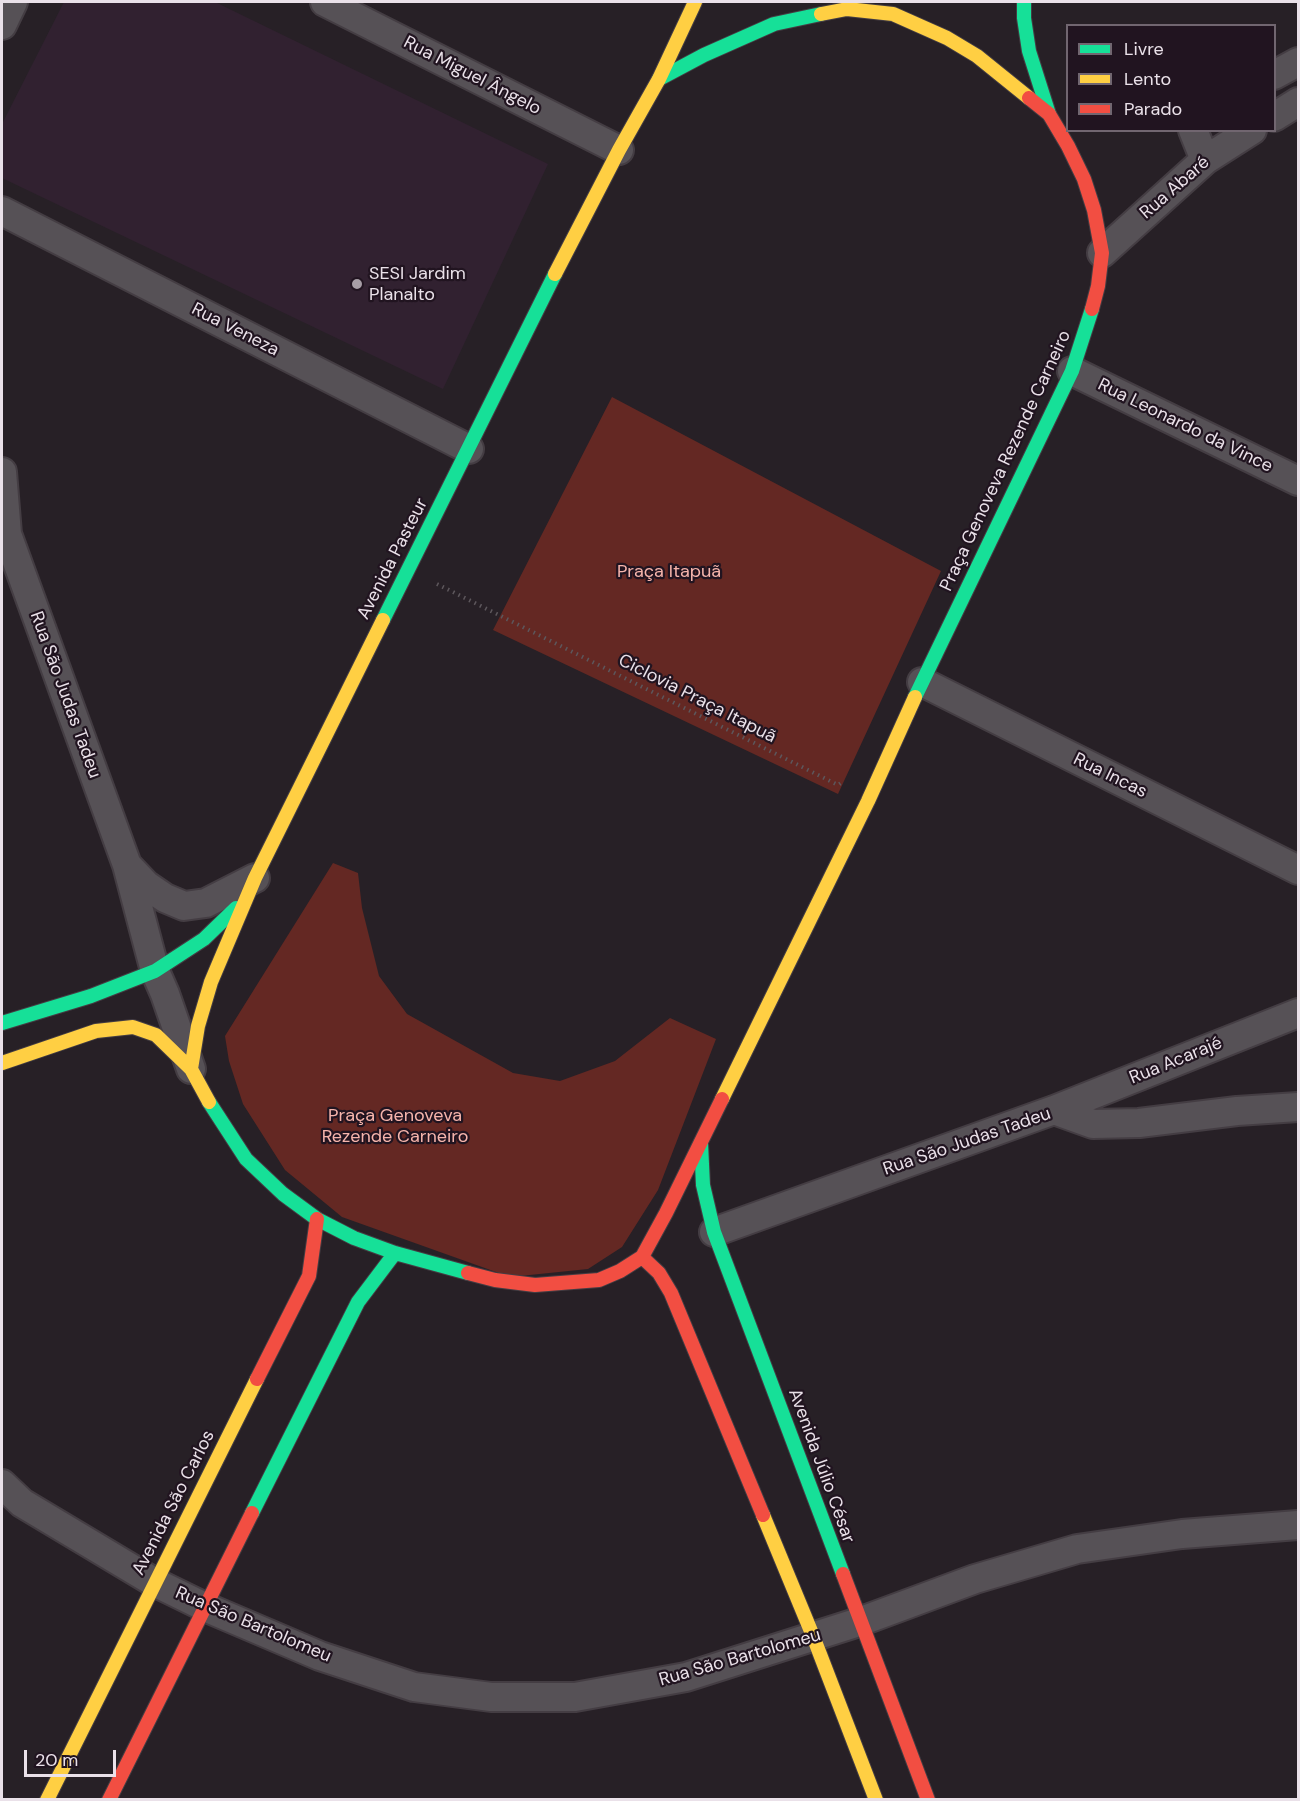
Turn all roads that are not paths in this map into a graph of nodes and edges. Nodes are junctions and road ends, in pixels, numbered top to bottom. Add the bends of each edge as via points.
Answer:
1 (13, 2) edge
2 (325, 2) edge
3 (695, 2) edge
4 (1024, 2) edge
5 (843, 5) edge
6 (907, 6) dead end
7 (893, 14) junction
8 (2, 25) edge
9 (1299, 62) edge
10 (1276, 74) edge
11 (659, 79) junction
12 (1299, 102) edge
13 (1058, 116) edge
14 (1276, 116) edge
15 (1194, 132) edge
16 (1249, 132) edge
17 (619, 150) junction
18 (1205, 160) junction
19 (2, 211) edge
20 (1102, 253) junction
21 (1072, 371) junction
22 (469, 449) junction
23 (2, 472) edge
24 (1299, 481) edge
25 (4, 530) edge
26 (922, 682) junction
27 (127, 865) junction
28 (1299, 870) edge
29 (250, 889) junction
30 (155, 971) junction
31 (1299, 1013) edge
32 (2, 1023) edge
33 (2, 1063) edge
34 (191, 1069) junction
35 (1299, 1107) edge
36 (1054, 1110) junction
37 (701, 1141) junction
38 (317, 1219) junction
39 (714, 1232) junction
40 (395, 1253) junction
41 (642, 1257) junction
42 (2, 1484) edge
43 (1299, 1525) edge
44 (154, 1582) junction
45 (205, 1607) junction
46 (859, 1622) junction
47 (813, 1636) junction
48 (46, 1800) edge
49 (109, 1800) edge
50 (876, 1800) edge
51 (928, 1800) edge

1 - 8 street
2 - 17 street, Rua Miguel Ângelo
3 - 11 main road, Avenida Pasteur
4 - 13 main road via 1029,51
5 - 7 main road, Praça Genoveva Rezende Carneiro
5 - 11 main road, Praça Genoveva Rezende Carneiro via 774,24
6 - 7 main road
7 - 13 main road, Praça Genoveva Rezende Carneiro via 977,56
9 - 10 street
11 - 17 main road, Avenida Pasteur
12 - 14 street
13 - 20 main road, Praça Genoveva Rezende Carneiro via 1094,210
15 - 18 street
16 - 18 street, Rua Abaré
17 - 22 main road, Avenida Pasteur
18 - 20 street, Rua Abaré
19 - 22 street, Rua Veneza
20 - 21 main road, Praça Genoveva Rezende Carneiro via 1088,326
21 - 24 street, Rua Leonardo da Vince
21 - 26 main road, Praça Genoveva Rezende Carneiro
22 - 29 main road, Avenida Pasteur
23 - 25 street, Rua São Judas Tadeu
25 - 27 street, Rua São Judas Tadeu
26 - 28 street, Rua Incas
26 - 37 main road, Praça Genoveva Rezende Carneiro
27 - 29 street, Rua São Judas Tadeu via 146,885 184,906
27 - 30 street, Rua São Judas Tadeu
29 - 30 main road via 204,939
29 - 34 main road, Avenida Pasteur via 211,982
30 - 32 main road via 91,996
30 - 34 street, Rua São Judas Tadeu
31 - 36 street, Rua Acarajé
33 - 34 main road via 96,1031 133,1027 156,1035
34 - 38 main road, Rua São Judas Tadeu via 246,1159
35 - 36 street, Rua São Judas Tadeu via 1094,1124
36 - 39 street, Rua São Judas Tadeu
37 - 39 main road, Avenida Júlio César via 703,1185
37 - 41 main road
38 - 40 main road, Rua São Judas Tadeu
38 - 44 main road, Avenida São Carlos via 309,1276
39 - 46 main road, Avenida Júlio César
40 - 41 main road, Rua São Judas Tadeu via 495,1280 535,1285 599,1280
40 - 45 main road via 358,1302
41 - 47 main road via 659,1273 671,1293
42 - 44 street, Rua São Bartolomeu via 22,1503
43 - 46 street, Rua São Bartolomeu via 1182,1534 1077,1549 975,1579
44 - 45 street, Rua São Bartolomeu
44 - 48 main road, Avenida São Carlos
45 - 47 street, Rua São Bartolomeu via 320,1656 414,1687 491,1696 575,1697 686,1677
45 - 49 main road
46 - 47 street, Rua São Bartolomeu
46 - 51 main road, Avenida Júlio César
47 - 50 main road

